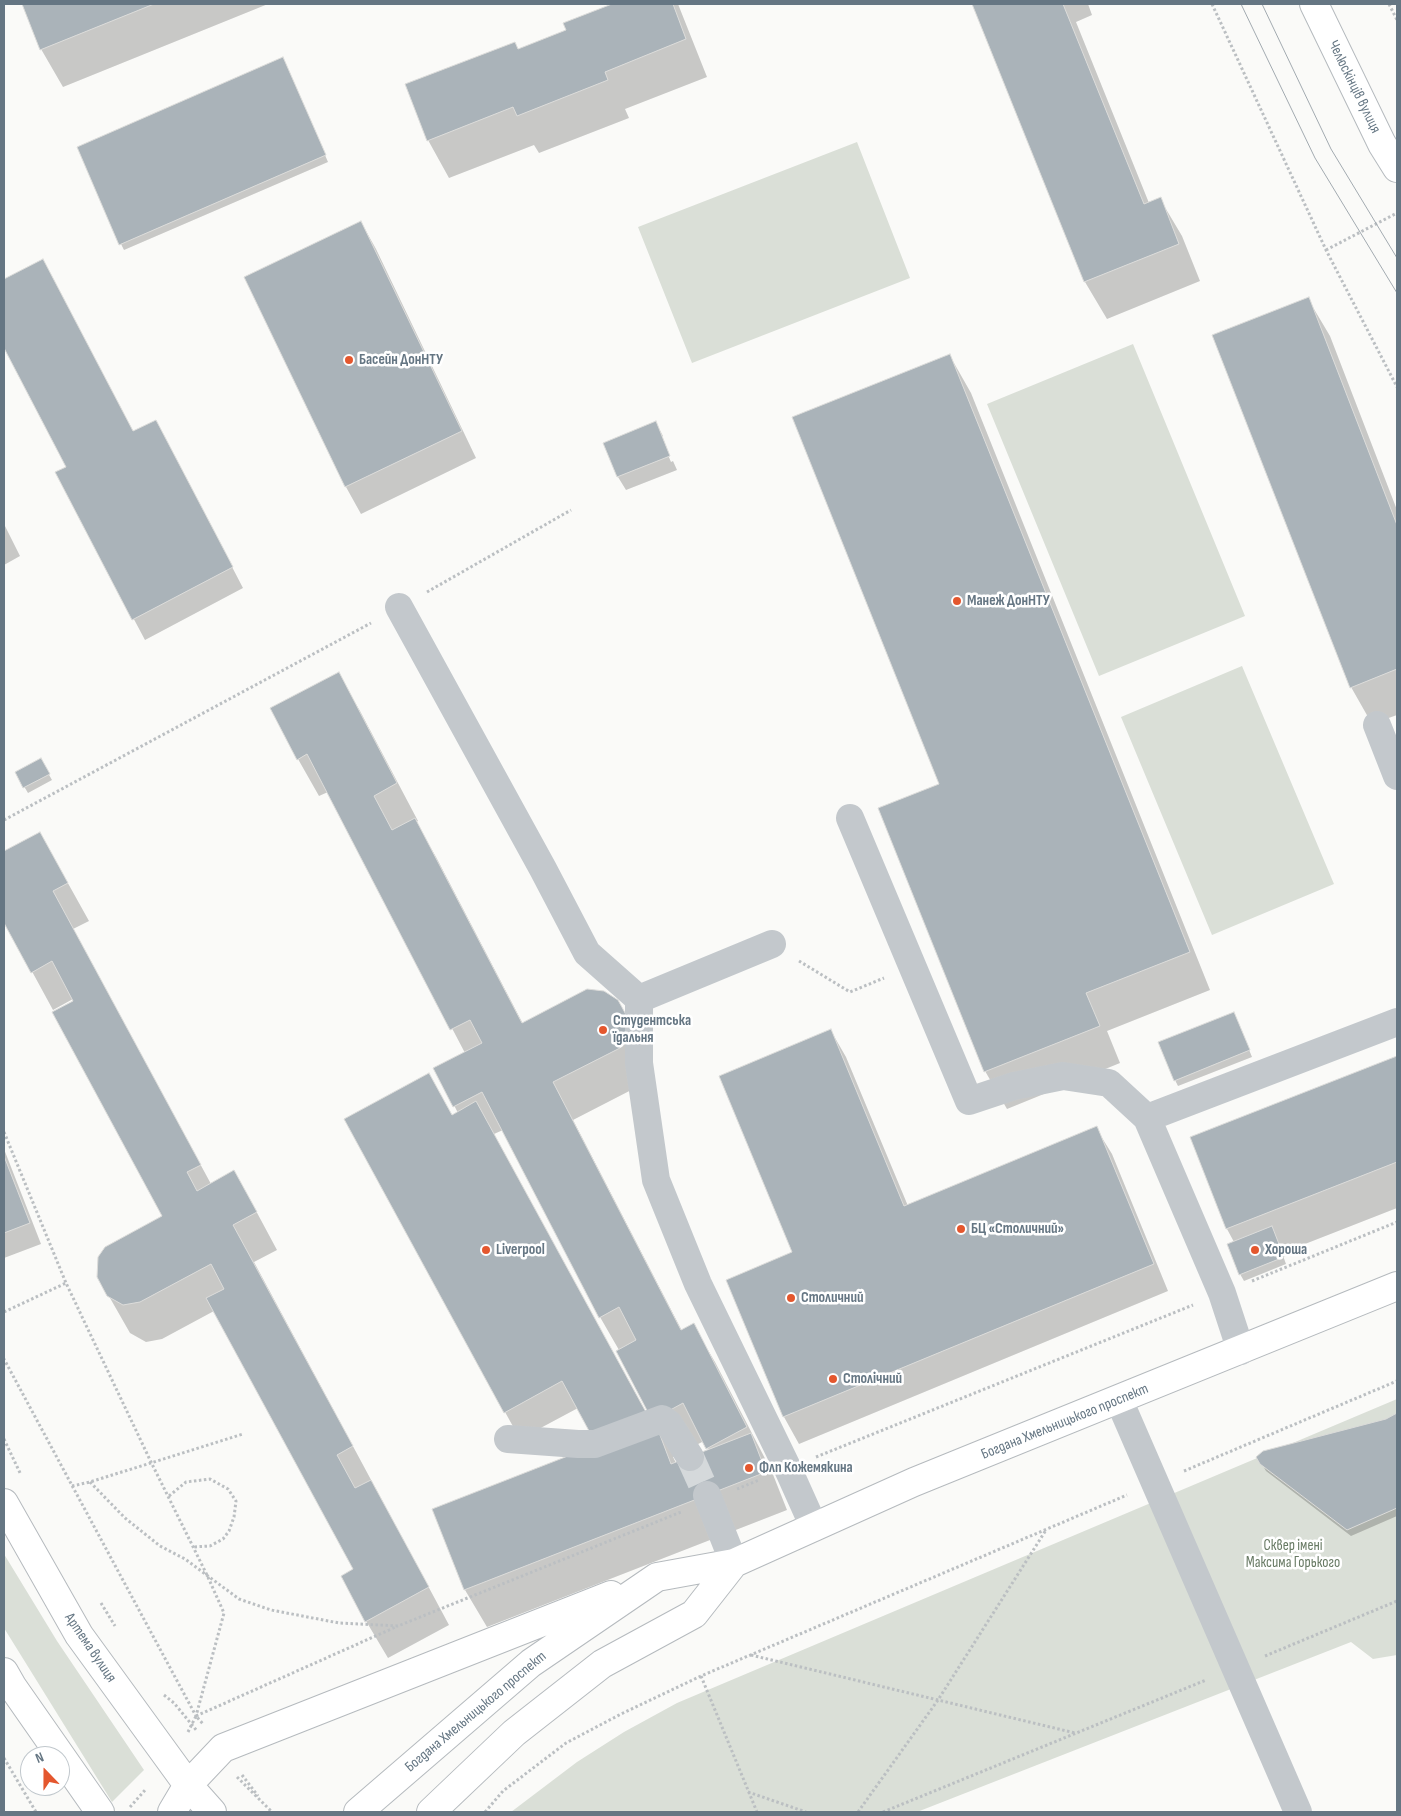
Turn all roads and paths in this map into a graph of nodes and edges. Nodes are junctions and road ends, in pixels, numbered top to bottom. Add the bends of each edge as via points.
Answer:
1 (1212, 4) edge
2 (1314, 4) edge
3 (1389, 4) edge
4 (1397, 20) edge
5 (1397, 168) edge
6 (1397, 213) edge
7 (1326, 250) junction
8 (1397, 386) edge
9 (571, 510) dead end
10 (399, 607) junction
11 (1377, 725) dead end
12 (1397, 776) edge
13 (850, 818) dead end
14 (4, 820) edge
15 (772, 944) joint
16 (877, 981) dead end
17 (639, 999) junction
18 (1397, 1022) edge
19 (1147, 1118) junction
20 (4, 1132) edge
21 (1397, 1222) edge
22 (66, 1283) junction
23 (1397, 1286) edge
24 (1222, 1293) junction
25 (4, 1312) edge
26 (1240, 1351) junction
27 (4, 1359) edge
28 (1397, 1381) edge
29 (1119, 1400) junction
30 (243, 1434) dead end
31 (4, 1439) edge
32 (508, 1439) dead end
33 (690, 1457) tunnel mouth
34 (151, 1462) junction
35 (788, 1469) junction
36 (24, 1481) dead end
37 (90, 1482) junction
38 (1155, 1483) junction
39 (72, 1486) junction
40 (169, 1496) junction
41 (708, 1498) junction
42 (4, 1503) edge
43 (814, 1527) junction
44 (1047, 1529) junction
45 (193, 1547) junction
46 (734, 1563) junction
47 (207, 1575) junction
48 (657, 1577) junction
49 (96, 1596) dead end
50 (1397, 1601) edge
51 (398, 1626) junction
52 (116, 1628) dead end
53 (750, 1655) junction
54 (1236, 1668) junction
55 (4, 1672) edge
56 (701, 1676) junction
57 (160, 1691) dead end
58 (938, 1700) junction
59 (196, 1716) junction
60 (1077, 1733) junction
61 (220, 1752) junction
62 (4, 1758) edge
63 (188, 1785) junction
64 (748, 1792) junction
65 (265, 1806) junction
66 (36, 1812) edge
67 (100, 1812) edge
68 (172, 1812) edge
69 (212, 1812) edge
70 (271, 1812) edge
71 (358, 1812) edge
72 (431, 1812) edge
73 (484, 1812) edge
74 (757, 1812) edge
75 (806, 1812) edge
76 (858, 1812) edge
77 (883, 1812) edge
78 (1298, 1812) edge

1 - 7 path
2 - 5 main road, Челюскінців вулиця via 1382,144
3 - 4 path
6 - 7 path
7 - 8 path
9 - 10 path
10 - 14 path
10 - 17 lane via 553,866 586,953
11 - 12 lane
13 - 19 lane via 969,1101 1014,1086 1063,1076 1109,1082
15 - 16 path via 850,992
15 - 17 lane
17 - 35 lane via 639,1063 656,1180 698,1284
18 - 19 lane
19 - 24 lane
20 - 22 path
21 - 24 path
22 - 25 path
22 - 34 path
23 - 26 main road, Богдана Хмельницького проспект
24 - 26 lane
24 - 35 path
26 - 29 main road, Богдана Хмельницького проспект
27 - 39 path
28 - 38 path
29 - 38 lane
29 - 43 main road, Богдана Хмельницького проспект via 914,1482
30 - 34 path
31 - 36 path
32 - 33 lane via 595,1444 662,1420 669,1424
34 - 37 path
34 - 40 path
35 - 41 path
35 - 43 lane
37 - 39 path
37 - 47 path via 125,1518
38 - 44 path
38 - 54 lane
39 - 59 path
40 - 45 path
40 - 45 path via 186,1482 210,1479 228,1489 236,1501 234,1517 223,1539 210,1546
41 - 46 lane
41 - 51 path
42 - 63 main road, Артема вулиця via 79,1635
43 - 46 main road, Богдана Хмельницького проспект
44 - 53 path
44 - 58 path
45 - 47 path
46 - 48 main road, Богдана Хмельницького проспект
46 - 72 main road, Богдана Хмельницького проспект via 694,1614 602,1664 514,1733
47 - 51 path via 239,1599 271,1610 339,1623
47 - 59 path via 224,1613
48 - 61 main road
48 - 71 main road, Богдана Хмельницького проспект via 532,1663
49 - 52 path
50 - 54 path
51 - 59 path
53 - 56 path
53 - 58 path
54 - 60 path
54 - 78 lane
55 - 67 main road
56 - 64 path
56 - 73 path via 566,1743 503,1792
57 - 61 path
58 - 60 path
58 - 76 path
60 - 77 path
61 - 63 main road
61 - 65 path
61 - 65 path
62 - 66 path
63 - 68 main road
63 - 69 main road, Артема вулиця
64 - 74 path
64 - 75 path
65 - 70 path

